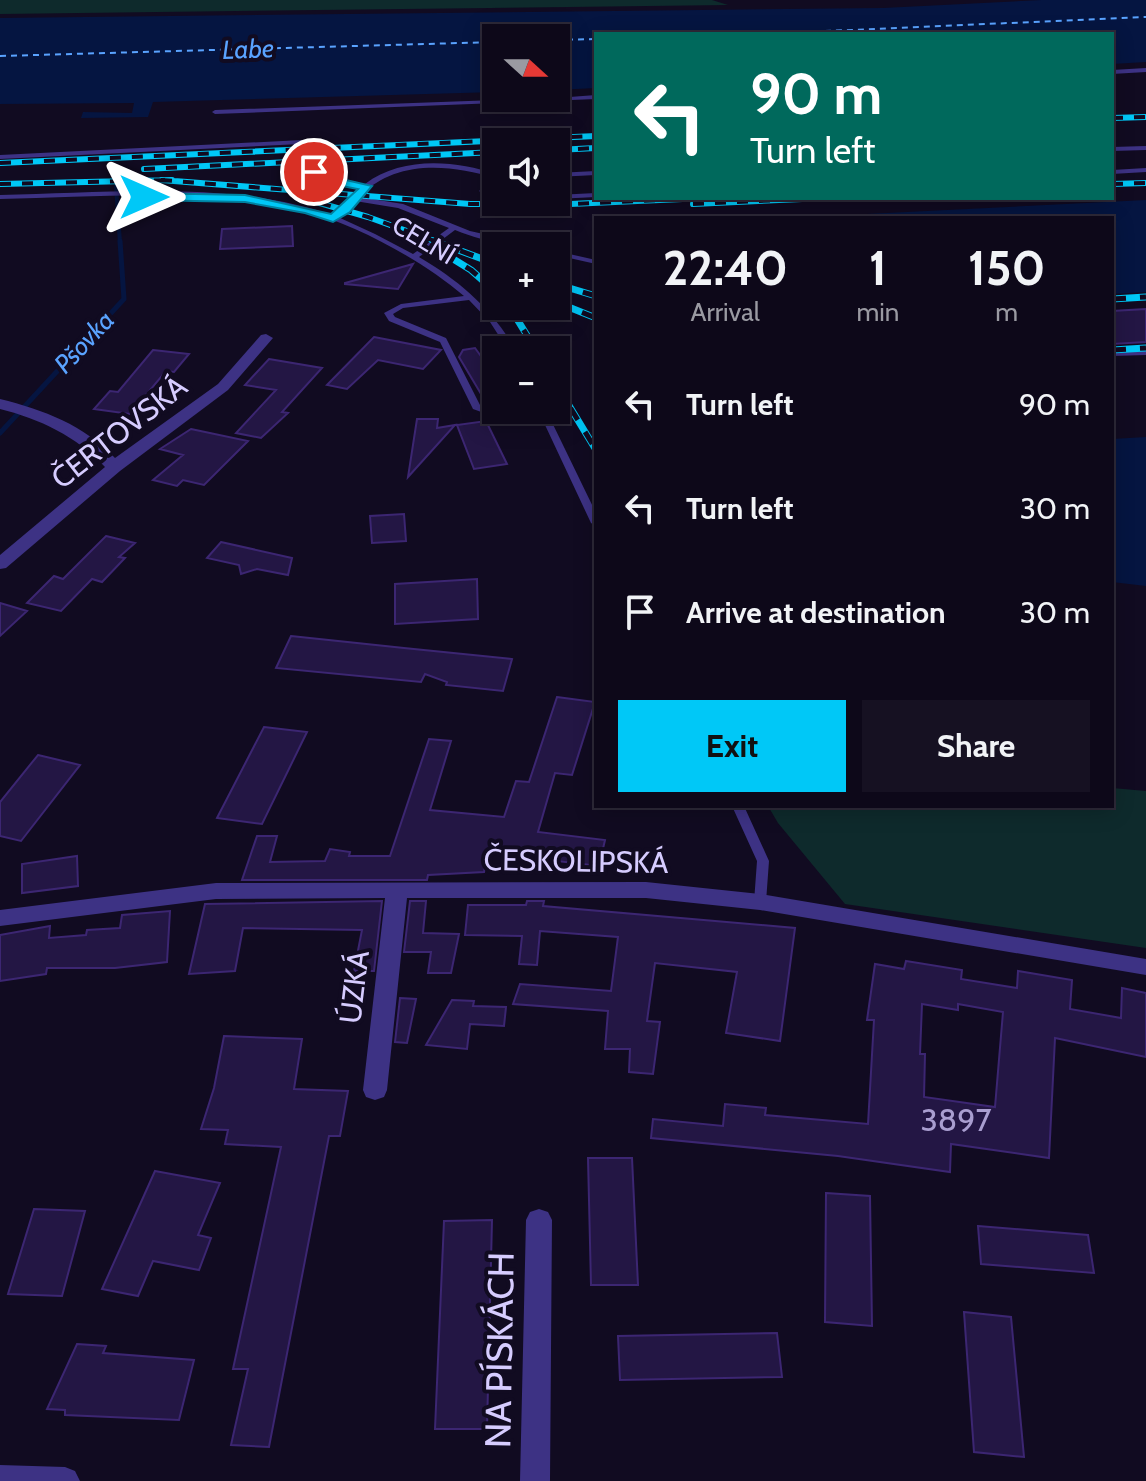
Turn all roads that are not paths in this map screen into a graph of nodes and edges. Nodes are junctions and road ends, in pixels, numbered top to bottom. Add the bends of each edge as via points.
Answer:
1 (1146, 70) edge
2 (1114, 72) edge
3 (594, 97) edge
4 (215, 112) dead end
5 (1146, 148) edge
6 (1114, 149) edge
7 (0, 157) edge
8 (1146, 170) edge
9 (1114, 172) edge
10 (482, 173) edge
11 (594, 173) edge
12 (570, 174) edge
13 (366, 186) junction
14 (594, 195) edge
15 (570, 196) edge
16 (0, 197) edge
17 (355, 199) junction
18 (333, 218) junction
19 (455, 227) junction
20 (482, 234) edge
21 (570, 256) edge
22 (414, 257) junction
23 (594, 262) edge
24 (472, 297) junction
25 (505, 336) edge
26 (266, 338) dead end
27 (1146, 353) edge
28 (1114, 354) edge
29 (6, 405) edge
30 (482, 409) edge
31 (549, 424) edge
32 (114, 467) junction
33 (594, 508) edge
34 (0, 564) edge
35 (739, 808) edge
36 (397, 890) junction
37 (760, 902) junction
38 (0, 918) edge
39 (1146, 967) edge
40 (375, 1090) dead end
41 (539, 1220) dead end
42 (0, 1479) edge
43 (39, 1481) edge
44 (65, 1481) edge
45 (535, 1481) edge

1 - 2 lane
3 - 4 lane
5 - 6 lane
7 - 13 lane via 302,142 310,146 310,163 318,176
8 - 9 lane
10 - 13 lane via 436,166 392,172
11 - 12 lane
13 - 17 lane
14 - 15 lane
16 - 18 lane, CELNÍ via 245,199
17 - 18 lane
17 - 19 lane via 400,206
18 - 22 lane, CELNÍ
19 - 20 lane
19 - 22 lane
21 - 23 lane
22 - 24 lane, CELNÍ
24 - 25 lane, CELNÍ
24 - 30 lane via 401,306 388,313 443,340 476,407
26 - 32 street, ČERTOVSKÁ via 223,387
27 - 28 lane
29 - 32 street via 54,420
31 - 33 lane
32 - 34 street, ČERTOVSKÁ
35 - 37 lane via 763,861
36 - 37 street, ČESKOLIPSKÁ via 646,890
36 - 38 street, ČESKOLIPSKÁ via 216,891
36 - 40 street, ÚZKÁ
37 - 39 street, ČESKOLIPSKÁ
41 - 45 street, NA PÍSKÁCH
42 - 43 street
43 - 44 street

